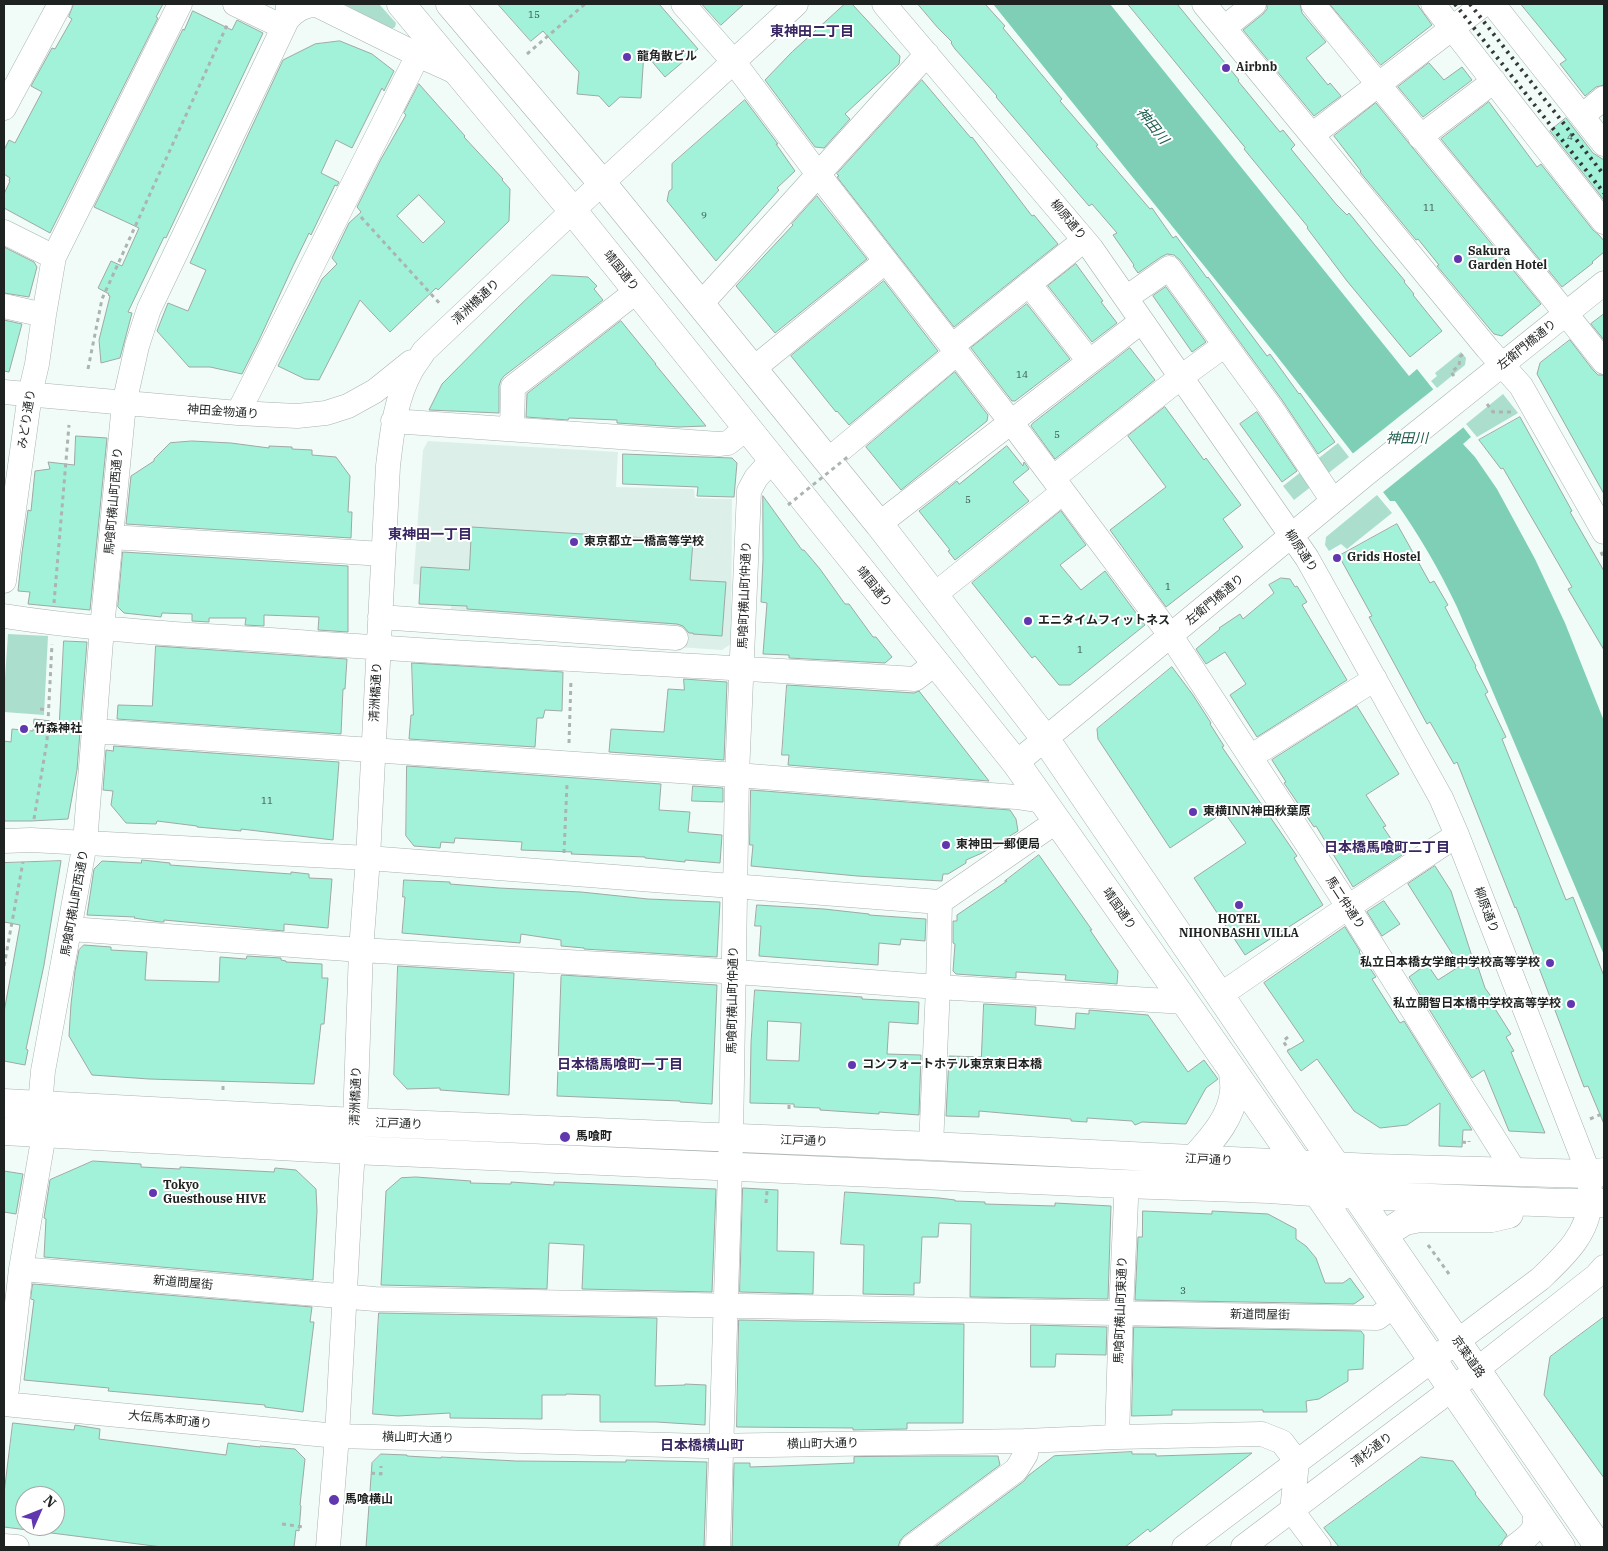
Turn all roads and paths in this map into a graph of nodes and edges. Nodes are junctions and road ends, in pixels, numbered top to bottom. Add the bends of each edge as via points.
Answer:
1 (60, 4) edge
2 (180, 4) edge
3 (236, 4) edge
4 (401, 4) edge
5 (450, 4) edge
6 (585, 4) edge
7 (684, 4) edge
8 (796, 4) edge
9 (884, 4) edge
10 (1204, 4) edge
11 (1254, 4) edge
12 (1313, 4) edge
13 (1433, 4) edge
14 (1484, 4) edge
15 (1493, 4) edge
16 (286, 17) edge
17 (1224, 28) junction
18 (1452, 28) junction
19 (527, 54) dead end
20 (927, 54) junction
21 (418, 55) junction
22 (733, 61) junction
23 (458, 73) junction
24 (1494, 81) junction
25 (1377, 84) junction
26 (1604, 98) edge
27 (4, 108) edge
28 (1582, 116) junction
29 (1312, 135) junction
30 (1420, 137) junction
31 (1604, 144) edge
32 (818, 174) junction
33 (602, 183) junction
34 (345, 200) junction
35 (573, 211) junction
36 (1604, 222) edge
37 (4, 232) edge
38 (1073, 249) dead end
39 (54, 257) junction
40 (886, 261) junction
41 (1604, 283) edge
42 (1029, 284) junction
43 (637, 291) junction
44 (1126, 298) junction
45 (700, 305) junction
46 (4, 306) edge
47 (1566, 313) junction
48 (44, 316) junction
49 (456, 321) junction
50 (1142, 321) junction
51 (1225, 345) junction
52 (955, 350) junction
53 (424, 351) junction
54 (1462, 355) dead end
55 (1089, 362) junction
56 (1604, 362) edge
57 (1502, 365) junction
58 (88, 369) dead end
59 (753, 369) junction
60 (1180, 377) junction
61 (1456, 378) dead end
62 (4, 392) edge
63 (30, 394) junction
64 (124, 404) junction
65 (1488, 406) dead end
66 (1513, 412) dead end
67 (238, 414) junction
68 (393, 421) junction
69 (1011, 422) junction
70 (69, 425) dead end
71 (747, 428) junction
72 (512, 429) junction
73 (839, 458) junction
74 (772, 460) junction
75 (1058, 485) junction
76 (1333, 501) junction
77 (788, 505) dead end
78 (1598, 506) edge
79 (879, 524) junction
80 (1604, 532) edge
81 (1291, 536) junction
82 (111, 537) junction
83 (383, 554) junction
84 (4, 581) edge
85 (934, 595) junction
86 (4, 616) edge
87 (380, 617) junction
88 (53, 624) junction
89 (102, 628) junction
90 (1171, 636) junction
91 (676, 638) dead end
92 (378, 648) junction
93 (571, 658) junction
94 (936, 663) junction
95 (743, 668) junction
96 (1374, 678) junction
97 (40, 710) dead end
98 (48, 710) junction
99 (94, 731) junction
100 (1046, 740) junction
101 (373, 751) junction
102 (1250, 757) junction
103 (1016, 763) junction
104 (568, 764) junction
105 (737, 775) junction
106 (1050, 811) junction
107 (32, 833) junction
108 (1457, 835) junction
109 (4, 841) edge
110 (85, 843) junction
111 (368, 858) junction
112 (563, 873) junction
113 (734, 886) junction
114 (940, 902) junction
115 (1348, 907) junction
116 (70, 929) junction
117 (361, 950) junction
118 (4, 966) edge
119 (734, 972) junction
120 (938, 987) junction
121 (1219, 996) junction
122 (1185, 1002) junction
123 (1288, 1037) dead end
124 (1289, 1050) dead end
125 (1233, 1071) junction
126 (223, 1081) dead end
127 (222, 1090) dead end
128 (4, 1104) edge
129 (40, 1105) junction
130 (789, 1105) dead end
131 (789, 1113) dead end
132 (1604, 1114) edge
133 (1590, 1119) dead end
134 (355, 1122) junction
135 (4, 1131) edge
136 (44, 1134) junction
137 (731, 1138) junction
138 (1469, 1140) dead end
139 (1462, 1142) dead end
140 (930, 1146) junction
141 (353, 1150) junction
142 (1194, 1159) junction
143 (1298, 1164) junction
144 (730, 1166) junction
145 (1336, 1166) junction
146 (1515, 1172) junction
147 (1596, 1173) edge
148 (1124, 1184) junction
149 (1317, 1193) junction
150 (1356, 1195) junction
151 (1560, 1203) junction
152 (1597, 1203) edge
153 (1383, 1235) junction
154 (1428, 1245) dead end
155 (21, 1269) junction
156 (1449, 1274) dead end
157 (1599, 1277) edge
158 (345, 1296) junction
159 (726, 1305) junction
160 (1395, 1305) junction
161 (1121, 1312) junction
162 (1457, 1342) junction
163 (1433, 1360) junction
164 (1477, 1370) junction
165 (1452, 1389) junction
166 (4, 1399) edge
167 (4, 1404) edge
168 (337, 1436) junction
169 (1117, 1437) junction
170 (1025, 1442) junction
171 (721, 1446) junction
172 (1296, 1463) junction
173 (381, 1466) dead end
174 (372, 1473) dead end
175 (1533, 1506) junction
176 (1292, 1511) junction
177 (282, 1524) dead end
178 (304, 1527) dead end
179 (4, 1546) edge
180 (17, 1547) edge
181 (328, 1547) edge
182 (718, 1547) edge
183 (912, 1547) edge
184 (1184, 1547) edge
185 (1243, 1547) edge
186 (1319, 1547) edge
187 (1514, 1547) edge
188 (1561, 1547) edge
189 (1599, 1547) edge

1 - 27 street
2 - 39 street, みどり通り
3 - 16 street
3 - 58 path via 102,299
4 - 23 main road, 靖国通り
5 - 33 main road
6 - 19 path
7 - 22 street, 馬二仲通り
8 - 22 street, 清洲橋通り
9 - 20 street, 柳原通り
10 - 17 street
11 - 17 street
12 - 25 street
13 - 18 street
14 - 18 street
15 - 28 street
16 - 21 street via 308,5 318,5
16 - 64 street, 馬喰町横山町西通り via 149,309
17 - 29 street
18 - 24 street
18 - 25 street
20 - 32 street
20 - 44 street, 柳原通り via 1091,248
21 - 23 street
21 - 34 street
22 - 32 street, 馬二仲通り
22 - 33 street, 清洲橋通り
23 - 35 main road, 靖国通り
24 - 30 street
24 - 36 street
25 - 29 street
25 - 30 street
26 - 28 street
28 - 31 street
29 - 57 street
30 - 47 street
32 - 40 street, 馬二仲通り
32 - 45 street
33 - 35 street, 清洲橋通り
33 - 45 main road
34 - 49 path
34 - 67 street
35 - 43 main road, 靖国通り
35 - 49 street, 清洲橋通り
37 - 39 street
38 - 42 street
39 - 48 street, みどり通り
40 - 52 street, 馬二仲通り
40 - 59 street
41 - 47 street, 左衛門橋通り
42 - 52 street
42 - 55 street
43 - 71 main road, 靖国通り
43 - 72 street via 514,387
44 - 50 street, 柳原通り
44 - 51 street via 1169,268
45 - 59 main road
46 - 48 street
47 - 56 street
47 - 57 street, 左衛門橋通り
48 - 63 street, みどり通り
49 - 53 street, 清洲橋通り
50 - 55 street
50 - 60 street, 柳原通り
51 - 60 street
51 - 76 street
52 - 69 street, 馬二仲通り
52 - 73 street
53 - 67 street, 神田金物通り via 390,381 348,406 326,413 297,416
53 - 68 street, 清洲橋通り via 402,390
54 - 61 path via 1458,366 1451,372
55 - 69 street
57 - 76 street, 左衛門橋通り
57 - 78 street via 1520,386
59 - 73 main road
60 - 75 street
60 - 81 street, 柳原通り
62 - 63 street, 神田金物通り
63 - 64 street, 神田金物通り
63 - 84 street, みどり通り
64 - 67 street, 神田金物通り
64 - 82 street, 馬喰町横山町西通り
65 - 66 path via 1493,412
68 - 72 street
68 - 83 street, 清洲橋通り
69 - 75 street, 馬二仲通り
69 - 79 street
70 - 88 path
71 - 72 street via 728,443 719,444
71 - 74 main road, 靖国通り
73 - 77 path, bridge
73 - 79 main road
74 - 94 main road, 靖国通り
74 - 95 street, 馬喰町横山町仲通り via 749,491
75 - 85 street
75 - 90 street, 馬二仲通り
76 - 81 street, 左衛門橋通り
78 - 80 street
79 - 85 main road
81 - 90 street, 左衛門橋通り
81 - 96 street, 柳原通り via 1307,558
82 - 83 street
82 - 89 street, 馬喰町横山町西通り
83 - 87 street, 清洲橋通り
85 - 100 main road
86 - 88 street
87 - 91 street
87 - 92 street, 清洲橋通り
88 - 89 street
88 - 98 path
89 - 92 street
89 - 99 street, 馬喰町横山町西通り
90 - 100 street, 左衛門橋通り
90 - 102 street, 馬二仲通り
92 - 93 street
92 - 101 street, 清洲橋通り
93 - 95 street
93 - 104 path
94 - 95 street via 915,679
94 - 103 main road, 靖国通り
95 - 105 street, 馬喰町横山町仲通り
96 - 102 street
96 - 108 street, 柳原通り via 1441,798
97 - 98 path
98 - 107 path
99 - 101 street
99 - 110 street, 馬喰町横山町西通り
100 - 103 street, 左衛門橋通り
100 - 121 main road
101 - 104 street
101 - 111 street, 清洲橋通り
102 - 115 street, 馬二仲通り
103 - 106 main road, 靖国通り
104 - 105 street
104 - 112 path
105 - 106 street via 1016,797
105 - 113 street, 馬喰町横山町仲通り
106 - 114 street
106 - 122 main road, 靖国通り
107 - 109 street
107 - 110 street
107 - 118 path via 24,857
108 - 115 street
108 - 147 street, 柳原通り
110 - 111 street
110 - 116 street, 馬喰町横山町西通り
111 - 112 street
111 - 117 street, 清洲橋通り
112 - 113 street
113 - 114 street
113 - 119 street, 馬喰町横山町仲通り
114 - 120 street
115 - 121 street
115 - 146 street, 馬二仲通り
116 - 117 street
116 - 129 street, 馬喰町横山町西通り via 43,1071
117 - 119 street
117 - 134 street, 清洲橋通り
119 - 120 street
119 - 137 street, 馬喰町横山町仲通り
120 - 122 street
120 - 140 street
121 - 145 main road
122 - 125 main road, 靖国通り
123 - 124 path via 1283,1041
125 - 142 main road via 1232,1105 1210,1142
125 - 143 main road, 靖国通り
126 - 127 path
128 - 129 main road, 江戸通り
129 - 134 main road, 江戸通り
129 - 136 street, 馬喰町横山町西通り
130 - 131 path
132 - 133 path
134 - 137 main road, 江戸通り
134 - 141 street, 清洲橋通り
135 - 136 main road
136 - 141 main road
136 - 155 street, 馬喰町横山町西通り
137 - 140 main road, 江戸通り
137 - 144 street, 馬喰町横山町仲通り
138 - 139 path via 1469,1143
140 - 142 main road, 江戸通り
141 - 144 main road
141 - 158 street, 清洲橋通り
142 - 143 main road, 江戸通り
143 - 145 main road, 江戸通り
143 - 149 main road, 靖国通り
144 - 148 main road
144 - 159 street, 馬喰町横山町仲通り
145 - 146 main road, 江戸通り
145 - 150 main road, 京葉道路
146 - 147 main road, 江戸通り
147 - 152 street, 柳原通り
148 - 149 main road
148 - 161 street, 馬喰町横山町東通り
149 - 150 main road
149 - 160 main road
150 - 151 main road
150 - 153 main road, 京葉道路
151 - 152 main road
151 - 153 main road via 1492,1218 1420,1218 1405,1222
152 - 162 street, 柳原通り via 1570,1250 1557,1264
153 - 162 main road, 京葉道路
154 - 156 path
155 - 158 street, 新道問屋街
155 - 166 street, 馬喰町横山町西通り
157 - 164 street, 清杉通り
158 - 159 street, 新道問屋街
158 - 168 street, 清洲橋通り
159 - 161 street, 新道問屋街
159 - 171 street, 馬喰町横山町仲通り
160 - 161 street, 新道問屋街 via 1377,1318
160 - 163 main road
161 - 169 street, 馬喰町横山町東通り
162 - 163 street, 柳原通り
162 - 164 main road, 京葉道路
163 - 165 main road
163 - 172 street
164 - 165 street, 清杉通り
164 - 189 main road, 京葉道路
165 - 175 main road
165 - 176 street, 清杉通り
167 - 168 street, 大伝馬本町通り
168 - 171 street, 横山町大通り
168 - 181 street, 清洲橋通り
169 - 170 street, 横山町大通り
169 - 172 street, 横山町大通り via 1262,1434 1282,1442
170 - 171 street, 横山町大通り
170 - 183 street via 1026,1454 1016,1470
171 - 182 street, 馬喰町横山町仲通り
172 - 176 street
172 - 184 street
173 - 174 path via 381,1474
175 - 187 street via 1536,1524 1532,1534
175 - 188 main road
176 - 185 street, 清杉通り
176 - 186 street
177 - 178 path
179 - 180 street

